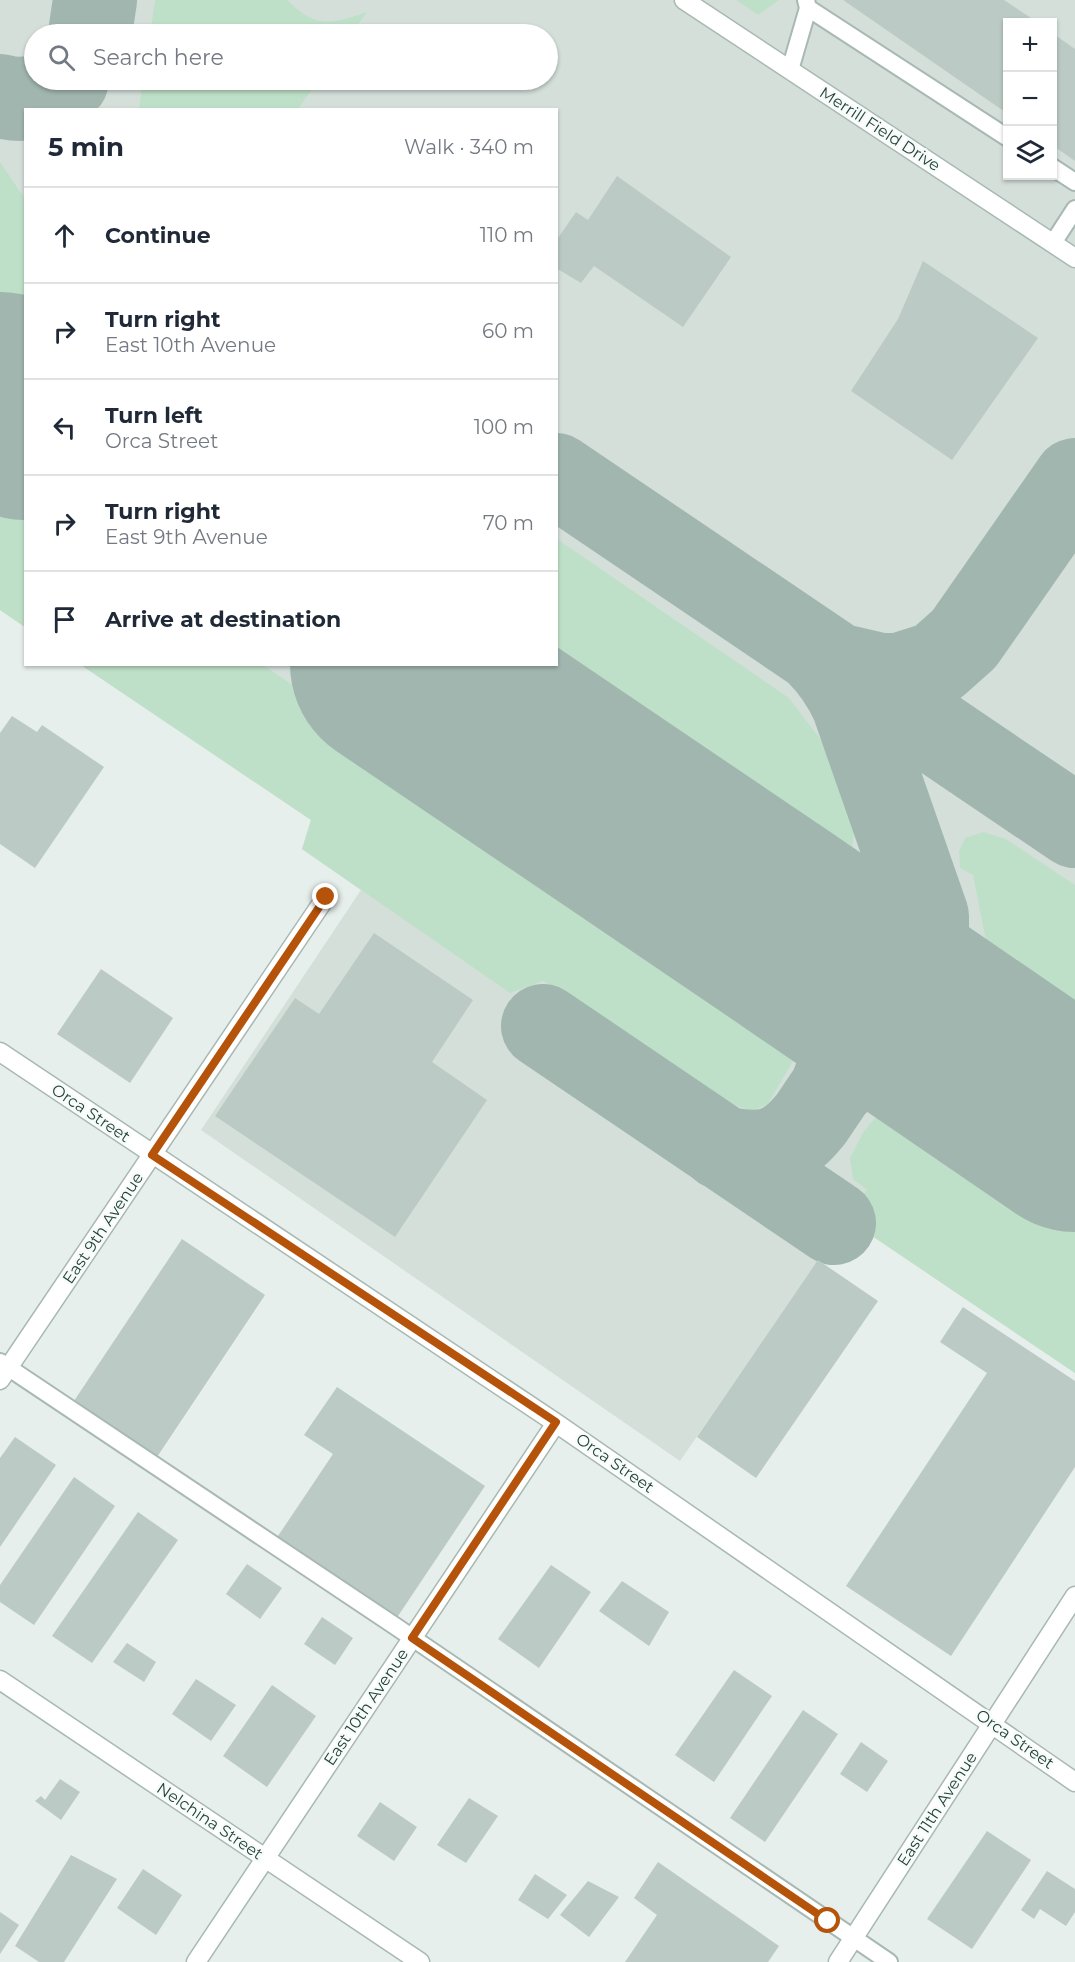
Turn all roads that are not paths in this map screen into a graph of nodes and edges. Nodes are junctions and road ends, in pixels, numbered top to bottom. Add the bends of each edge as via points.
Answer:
1 (684, 0) edge
2 (807, 4) edge
3 (790, 70) junction
4 (1003, 135) edge
5 (1057, 170) edge
6 (1075, 182) edge
7 (1075, 209) edge
8 (1053, 243) junction
9 (1075, 258) edge
10 (326, 897) dead end
11 (0, 1052) edge
12 (152, 1155) junction
13 (3, 1370) edge
14 (556, 1422) junction
15 (1075, 1596) edge
16 (412, 1638) junction
17 (0, 1680) edge
18 (992, 1724) junction
19 (1075, 1782) edge
20 (265, 1858) junction
21 (853, 1938) junction
22 (196, 1962) edge
23 (420, 1962) edge
24 (838, 1962) edge
25 (889, 1962) edge

1 - 3 street, Merrill Field Drive
2 - 3 lane
2 - 4 lane
3 - 8 street, Merrill Field Drive
5 - 6 lane
7 - 8 lane
8 - 9 street, Merrill Field Drive
10 - 12 street, East 9th Avenue
11 - 12 street, Orca Street
12 - 13 street, East 9th Avenue
12 - 14 street, Orca Street
13 - 16 lane
14 - 16 street, East 10th Avenue
14 - 18 street, Orca Street
15 - 18 street, East 11th Avenue
16 - 20 street, East 10th Avenue
16 - 21 lane
17 - 20 street, Nelchina Street
18 - 19 street, Orca Street
18 - 21 street, East 11th Avenue
20 - 22 street, East 10th Avenue
20 - 23 street, Nelchina Street
21 - 24 street, East 11th Avenue
21 - 25 lane

